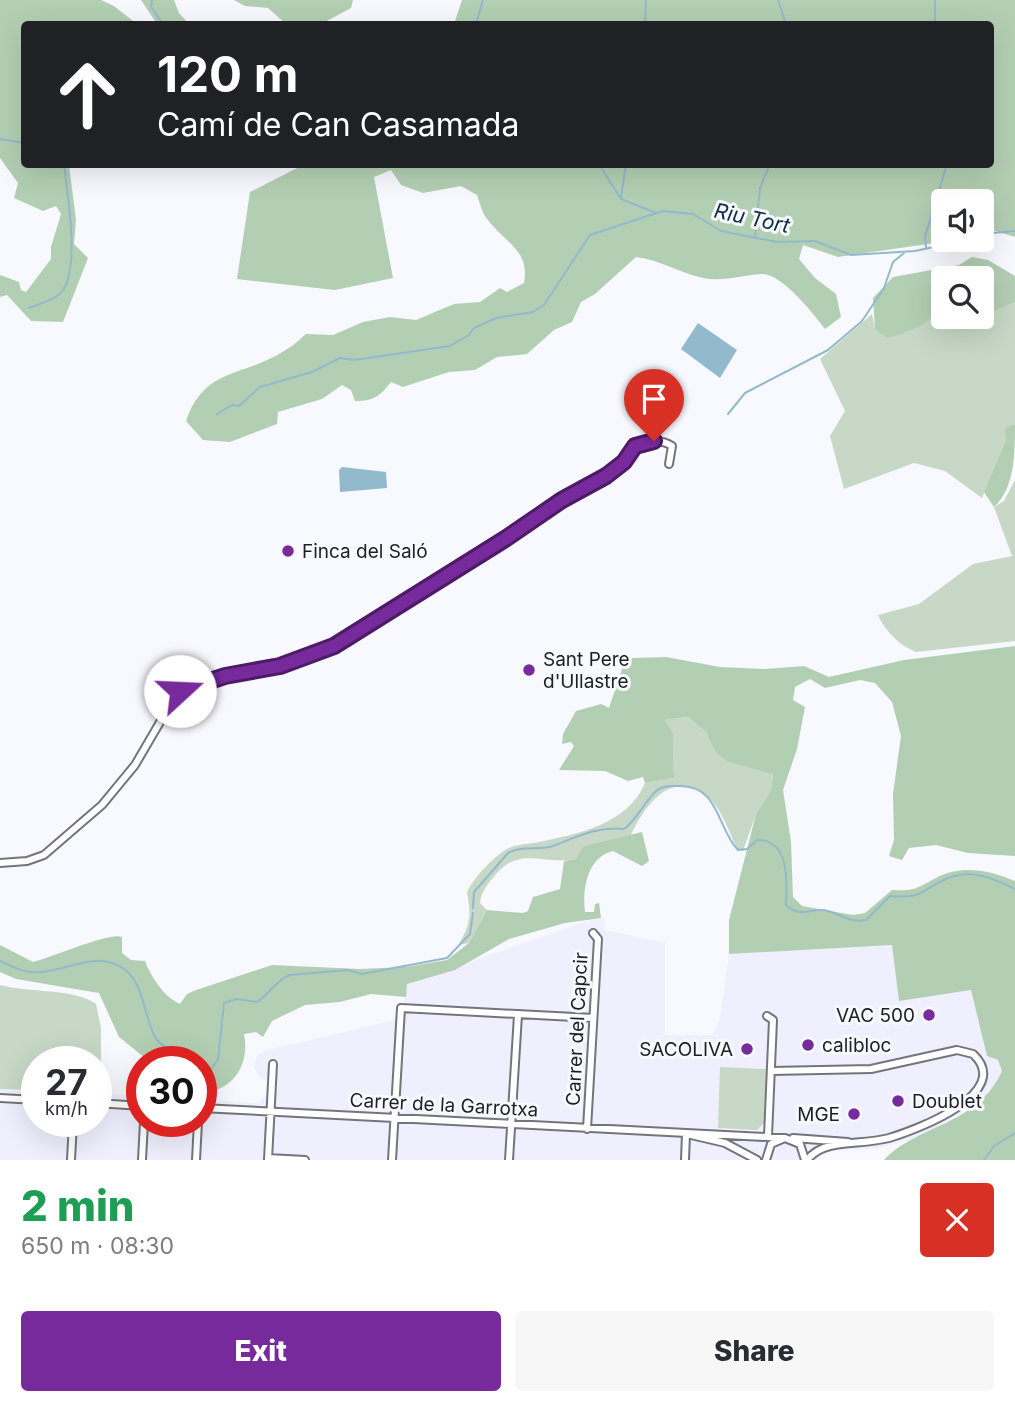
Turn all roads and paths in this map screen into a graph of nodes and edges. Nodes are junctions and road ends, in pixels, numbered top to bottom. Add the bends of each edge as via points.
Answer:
1 (669, 464) dead end
2 (0, 863) edge
3 (593, 933) dead end
4 (518, 1016) junction
5 (767, 1016) dead end
6 (593, 1018) junction
7 (273, 1065) dead end
8 (771, 1071) junction
9 (0, 1098) edge
10 (21, 1099) edge
11 (217, 1109) edge
12 (271, 1111) junction
13 (394, 1118) junction
14 (511, 1124) junction
15 (586, 1129) junction
16 (686, 1133) junction
17 (768, 1136) junction
18 (72, 1137) edge
19 (143, 1137) edge
20 (197, 1137) edge
21 (788, 1138) junction
22 (857, 1144) junction
23 (268, 1159) edge
24 (71, 1160) edge
25 (142, 1160) edge
26 (196, 1160) edge
27 (305, 1160) edge
28 (392, 1160) edge
29 (509, 1160) edge
30 (685, 1160) edge
31 (757, 1160) edge
32 (766, 1160) edge
33 (806, 1160) edge

1 - 2 street via 670,444 654,441 635,446 606,476 344,640 280,666 225,676 177,693 135,765 102,805 38,858
3 - 6 street, Carrer del Capcir via 598,939
4 - 6 street
4 - 13 street via 401,1008
4 - 14 street
5 - 8 street via 773,1020
6 - 15 street, Carrer del Capcir
7 - 12 street
8 - 17 street
8 - 22 street, Carrer de la Garrotxa via 871,1069 957,1050 977,1058 986,1075 982,1090 940,1118 889,1138
9 - 10 street
11 - 12 street, Carrer de la Garrotxa
12 - 13 street, Carrer de la Garrotxa
12 - 23 street
13 - 14 street, Carrer de la Garrotxa
13 - 28 street
14 - 15 street, Carrer de la Garrotxa
14 - 29 street
15 - 16 street, Carrer de la Garrotxa
16 - 17 street, Carrer de la Garrotxa
16 - 30 street
16 - 31 street, Carrer de la Garrotxa via 725,1143
17 - 21 street, Carrer de la Garrotxa
18 - 24 street
19 - 25 street
20 - 26 street
21 - 22 street, Carrer de la Garrotxa
21 - 32 street via 771,1144
21 - 33 street via 803,1148
22 - 33 street, Carrer de la Garrotxa via 822,1149
23 - 27 street

